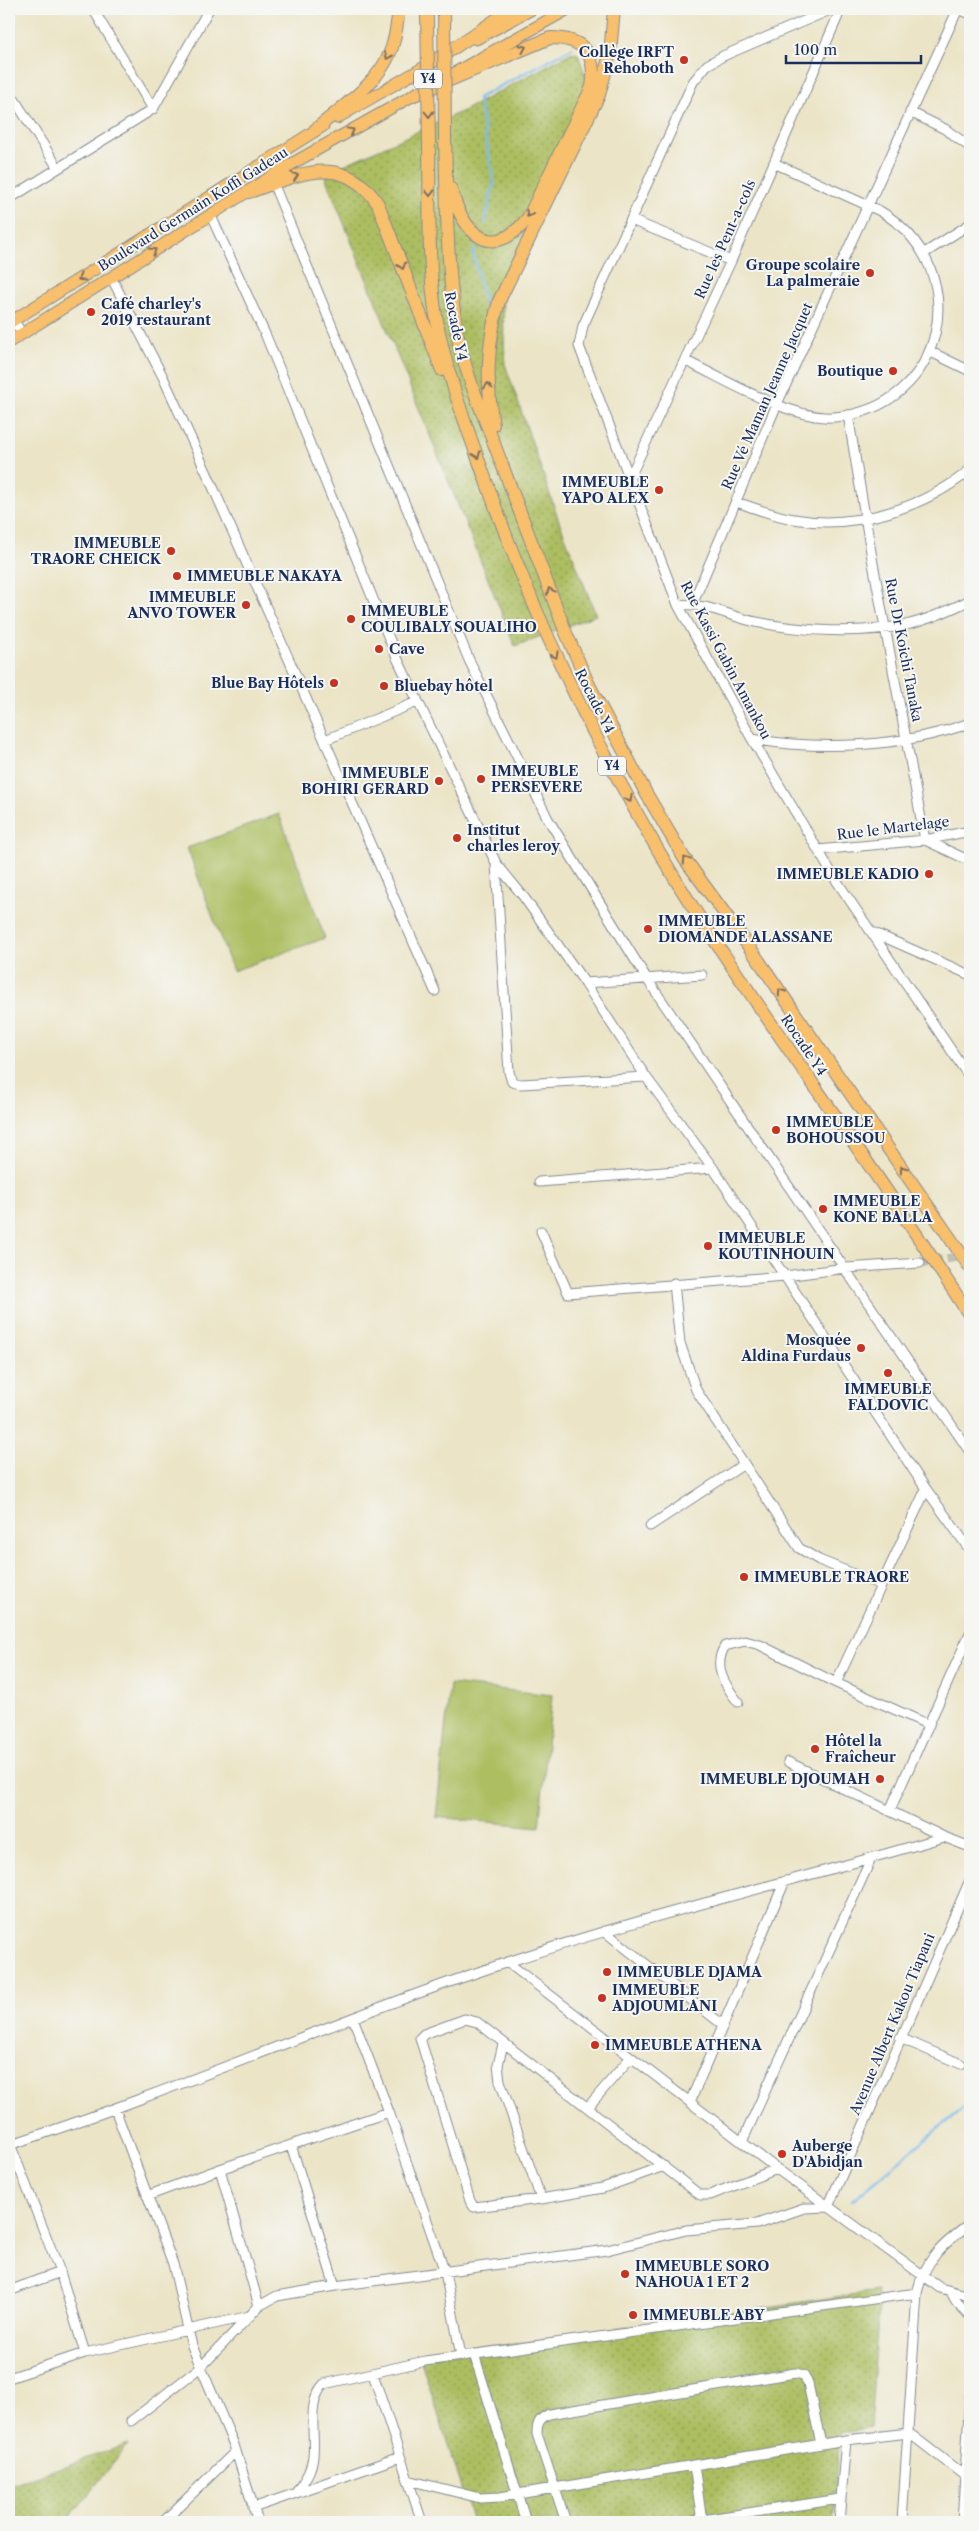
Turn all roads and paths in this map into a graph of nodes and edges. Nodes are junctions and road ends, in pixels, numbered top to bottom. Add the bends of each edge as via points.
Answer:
1 (93, 9) edge
2 (209, 9) edge
3 (444, 9) edge
4 (512, 9) edge
5 (532, 9) edge
6 (568, 9) edge
7 (614, 9) edge
8 (832, 9) edge
9 (841, 9) edge
10 (959, 9) edge
11 (399, 10) edge
12 (426, 11) edge
13 (970, 14) edge
14 (436, 60) junction
15 (9, 91) edge
16 (414, 95) junction
17 (153, 109) junction
18 (910, 112) junction
19 (315, 130) junction
20 (970, 148) edge
21 (446, 162) junction
22 (774, 163) junction
23 (58, 168) junction
24 (272, 181) junction
25 (249, 192) joint
26 (9, 199) edge
27 (869, 206) junction
28 (211, 216) junction
29 (631, 220) junction
30 (970, 224) edge
31 (923, 254) junction
32 (731, 261) junction
33 (111, 277) junction
34 (10, 318) edge
35 (22, 334) junction
36 (9, 342) edge
37 (931, 352) junction
38 (686, 361) junction
39 (970, 371) edge
40 (777, 404) junction
41 (848, 415) junction
42 (469, 432) junction
43 (504, 468) junction
44 (970, 470) edge
45 (629, 479) junction
46 (736, 502) junction
47 (865, 518) junction
48 (970, 600) edge
49 (678, 605) junction
50 (692, 605) junction
51 (886, 628) junction
52 (417, 702) junction
53 (970, 724) edge
54 (907, 738) junction
55 (752, 739) junction
56 (325, 740) junction
57 (970, 831) edge
58 (925, 840) junction
59 (818, 850) junction
60 (970, 861) edge
61 (496, 863) junction
62 (870, 931) junction
63 (702, 975) dead end
64 (970, 975) edge
65 (647, 979) junction
66 (586, 983) junction
67 (435, 991) dead end
68 (646, 1077) junction
69 (970, 1078) edge
70 (713, 1168) junction
71 (539, 1182) dead end
72 (541, 1231) dead end
73 (920, 1263) tunnel mouth
74 (970, 1267) edge
75 (846, 1268) junction
76 (785, 1276) junction
77 (674, 1283) junction
78 (970, 1316) edge
79 (970, 1452) edge
80 (744, 1464) junction
81 (926, 1489) junction
82 (650, 1526) dead end
83 (970, 1550) edge
84 (881, 1584) junction
85 (970, 1633) edge
86 (836, 1683) junction
87 (738, 1702) dead end
88 (929, 1725) junction
89 (788, 1762) dead end
90 (890, 1810) junction
91 (944, 1837) junction
92 (970, 1847) edge
93 (871, 1859) junction
94 (970, 1880) edge
95 (785, 1881) junction
96 (604, 1931) junction
97 (507, 1962) junction
98 (353, 2018) junction
99 (723, 2025) junction
100 (900, 2038) junction
101 (503, 2044) junction
102 (632, 2057) junction
103 (961, 2064) dead end
104 (690, 2102) junction
105 (588, 2107) junction
106 (115, 2109) junction
107 (389, 2112) junction
108 (742, 2142) junction
109 (9, 2144) edge
110 (291, 2145) junction
111 (664, 2166) junction
112 (220, 2169) junction
113 (777, 2169) junction
114 (147, 2196) junction
115 (541, 2199) junction
116 (828, 2207) junction
117 (970, 2224) edge
118 (60, 2272) junction
119 (446, 2272) junction
120 (922, 2274) junction
121 (336, 2286) junction
122 (9, 2291) edge
123 (951, 2292) junction
124 (917, 2293) junction
125 (970, 2296) edge
126 (259, 2306) junction
127 (250, 2316) junction
128 (970, 2316) edge
129 (189, 2331) junction
130 (85, 2353) junction
131 (474, 2354) junction
132 (461, 2356) junction
133 (202, 2366) junction
134 (373, 2374) junction
135 (9, 2378) edge
136 (970, 2396) edge
137 (131, 2421) dead end
138 (908, 2433) junction
139 (846, 2440) junction
140 (821, 2444) junction
141 (236, 2451) junction
142 (400, 2458) junction
143 (694, 2465) junction
144 (968, 2477) edge
145 (408, 2480) junction
146 (554, 2488) junction
147 (296, 2493) junction
148 (518, 2494) junction
149 (840, 2498) junction
150 (253, 2508) junction
151 (173, 2511) junction
152 (702, 2521) edge
153 (163, 2522) edge
154 (176, 2522) edge
155 (258, 2522) edge
156 (422, 2522) edge
157 (526, 2522) edge
158 (566, 2522) edge
159 (689, 2522) edge
160 (839, 2522) edge
161 (902, 2522) edge
162 (962, 2522) edge

1 - 17 street
2 - 17 street
3 - 21 highway, Rocade Y4 / Y4, bridge
4 - 14 highway
5 - 14 main road
6 - 16 main road
43 -> 7 highway via 493,426 488,388 490,332 499,300 599,95 610,54
8 - 29 street, Rue Kassi Gabin Amankou via 723,56 700,71 692,82
9 - 22 street, Rue les Pent-a-cols
10 - 13 street
10 - 18 street, Rue Vé Maman Jeanne Jacquet
11 -> 19 highway via 396,34 384,66 371,82
12 -> 42 highway, Rocade Y4 / Y4, bridge via 431,273 444,352
14 - 19 main road, Boulevard Germain Koffi Gadeau
15 - 23 street
16 -> 21 highway via 550,38 567,38 589,53 595,69 592,87 528,218 517,231 504,238 491,239 480,238 468,229 459,213
24 -> 16 main road, Boulevard Germain Koffi Gadeau
17 - 23 street
18 - 20 street via 945,129
18 - 27 street, Rue Vé Maman Jeanne Jacquet
19 -> 34 main road, Boulevard Germain Koffi Gadeau
21 - 43 highway, Rocade Y4 / Y4 via 448,261 453,314 468,374
22 - 27 street
22 - 32 street, Rue les Pent-a-cols
23 - 26 street
24 - 25 highway
24 -> 42 highway via 308,172 341,172 371,193
24 - 65 street via 469,660 548,820
25 - 28 main road, Boulevard Germain Koffi Gadeau
27 - 31 street via 893,219
27 - 40 street, Rue Vé Maman Jeanne Jacquet
33 -> 28 main road, Boulevard Germain Koffi Gadeau
28 - 52 street via 266,336
29 - 32 street
29 - 45 street, Rue Kassi Gabin Amankou via 579,337 582,356
30 - 31 street
31 - 37 street via 932,270 939,307
32 - 38 street, Rue les Pent-a-cols
33 - 35 main road, Boulevard Germain Koffi Gadeau
33 - 56 street via 163,377
34 - 35 street
35 - 36 main road, Boulevard Germain Koffi Gadeau
37 - 39 street
37 - 41 street via 904,387 878,405
38 - 40 street
38 - 45 street, Rue les Pent-a-cols
40 - 41 street via 820,416
40 - 46 street, Rue Vé Maman Jeanne Jacquet
41 - 47 street, Rue Dr Koichi Tanaka
42 -> 78 highway, Rocade Y4 / Y4 via 518,571 548,640 669,869
74 -> 43 highway, Rocade Y4 / Y4 via 750,948 684,858 588,683
44 - 47 street via 934,495
45 - 49 street, Rue Kassi Gabin Amankou
46 - 47 street via 797,520
46 - 50 street, Rue Vé Maman Jeanne Jacquet
47 - 51 street, Rue Dr Koichi Tanaka
48 - 51 street via 908,624
49 - 50 street
49 - 55 street, Rue Kassi Gabin Amankou
50 - 51 street via 786,626 850,630
51 - 54 street, Rue Dr Koichi Tanaka
52 - 56 street
52 - 61 street
53 - 54 street
54 - 55 street via 816,746
54 - 58 street, Rue Dr Koichi Tanaka
55 - 59 street, Rue Kassi Gabin Amankou
56 - 67 street
57 - 58 street, Rue le Martelage
58 - 59 street, Rue le Martelage
58 - 60 street
59 - 62 street, Rue Kassi Gabin Amankou
61 - 66 street via 524,896
61 - 68 street via 512,1082
62 - 64 street
62 - 69 street, Rue Kassi Gabin Amankou
63 - 65 street
65 - 66 street
65 - 75 street
66 - 68 street
68 - 70 street
70 - 71 street
70 - 76 street
72 - 77 street via 568,1293
73 - 75 street
75 - 76 street
75 - 79 street
76 - 77 street
76 - 81 street
77 - 80 street via 680,1343 690,1375 696,1390
80 - 82 street
80 - 84 street via 799,1548 819,1560
81 - 83 street
81 - 84 street
84 - 86 street
85 - 88 street
86 - 87 street via 760,1645 737,1641 725,1646 720,1654 719,1667 724,1685
86 - 88 street
88 - 90 street
89 - 90 street
90 - 91 street
91 - 92 street
91 - 93 street
93 - 95 street
93 - 108 street
94 - 100 street, Avenue Albert Kakou Tiapani
95 - 96 street
95 - 99 street
96 - 97 street
96 - 99 street
97 - 98 street
97 - 102 street
98 - 106 street
98 - 107 street
99 - 104 street
100 - 103 street
100 - 116 street, Avenue Albert Kakou Tiapani
101 - 105 street
101 - 115 street via 498,2065 500,2081
101 - 115 street via 472,2019 420,2038 470,2201 481,2208
102 - 104 street
102 - 105 street
104 - 108 street
105 - 111 street
106 - 109 street
106 - 114 street
107 - 110 street
107 - 119 street
108 - 113 street
109 - 118 street
110 - 112 street
110 - 121 street
111 - 113 street via 700,2195
111 - 115 street via 602,2188
112 - 114 street
112 - 126 street
113 - 116 street
114 - 129 street via 173,2264
116 - 119 street via 804,2208 757,2224 686,2230 607,2250
116 - 120 street
117 - 120 street via 935,2254
118 - 122 street
118 - 130 street
119 - 121 street
119 - 132 street
120 - 123 street
120 - 124 street
121 - 126 street via 277,2296
123 - 125 street
123 - 128 street
124 - 131 street
124 - 138 street
126 - 127 street
127 - 129 street
127 - 133 street
129 - 130 street
129 - 133 street
130 - 135 street
131 - 132 street
131 - 148 street
132 - 134 street
133 - 137 street
133 - 141 street
134 - 142 street
134 - 147 street via 324,2384 320,2388 313,2418 314,2448 310,2469
136 - 144 street
138 - 139 street
138 - 144 street
138 - 161 street
139 - 140 street
139 - 149 street
140 - 143 street
140 - 146 street via 808,2384 804,2375 795,2373 549,2414 541,2418 537,2434
141 - 150 street
141 - 151 street
142 - 145 street
142 - 147 street
143 - 146 street
143 - 152 street
144 - 162 street
145 - 148 street via 480,2498
145 - 156 street
146 - 148 street
146 - 158 street
147 - 150 street
148 - 157 street
149 - 152 street
149 - 160 street
150 - 155 street
151 - 153 street
151 - 154 street
152 - 159 street

